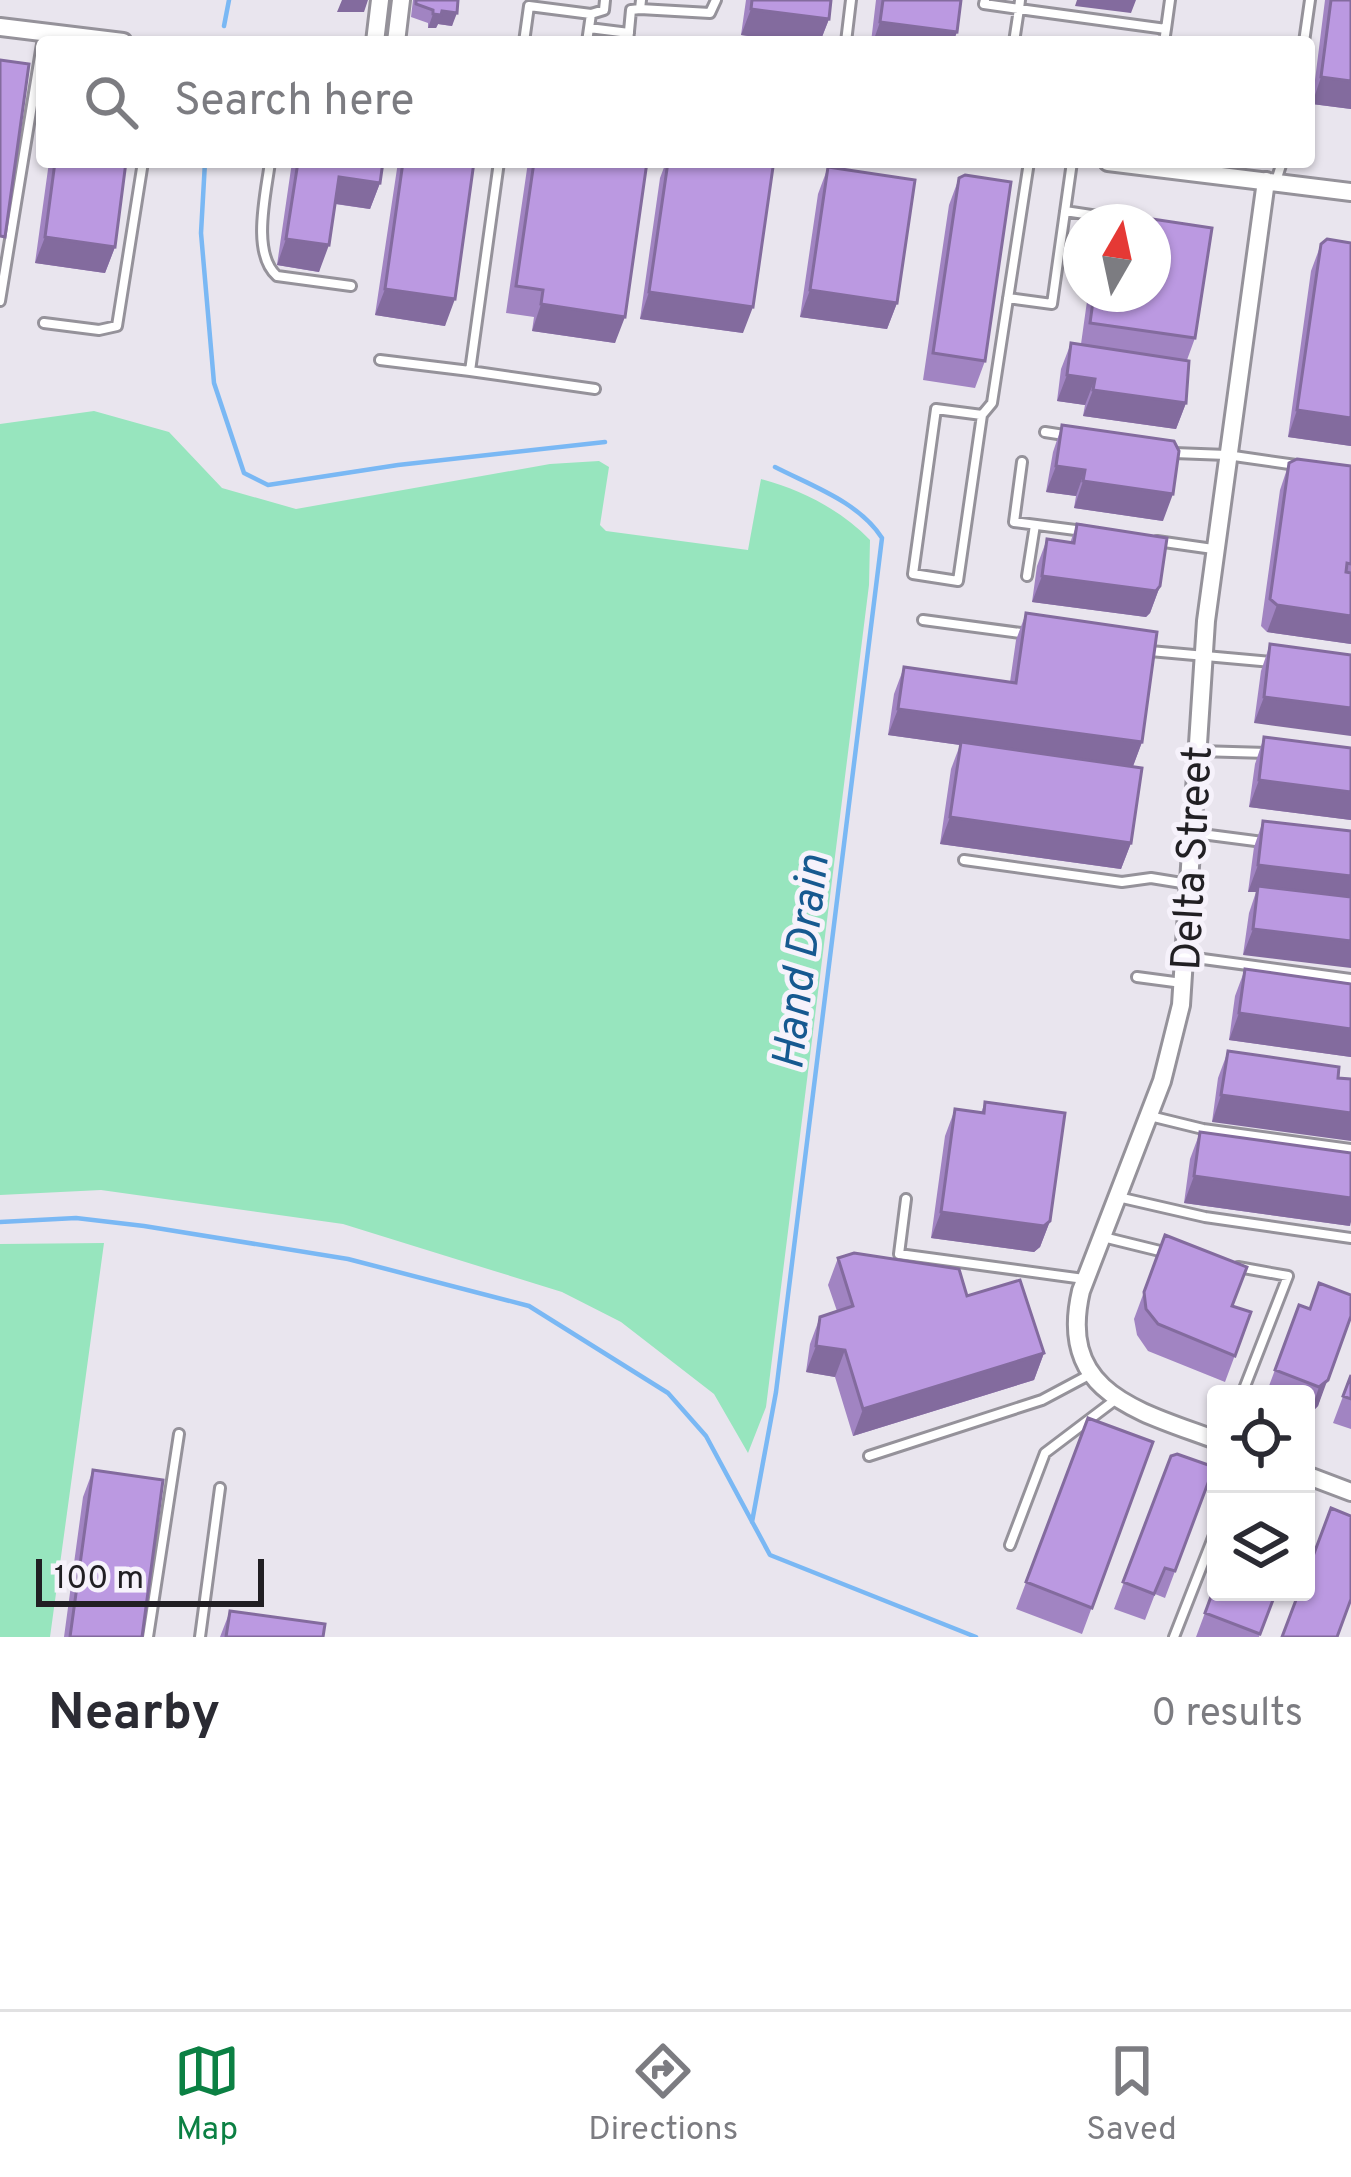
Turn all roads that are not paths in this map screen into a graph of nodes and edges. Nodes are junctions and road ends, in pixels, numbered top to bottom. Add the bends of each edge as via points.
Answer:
1 (380, 0) edge
2 (401, 0) edge
3 (605, 0) edge
4 (681, 0) edge
5 (851, 0) edge
6 (985, 0) edge
7 (1170, 0) edge
8 (1310, 0) edge
9 (716, 2) edge
10 (640, 4) edge
11 (1019, 4) edge
12 (680, 11) junction
13 (591, 14) junction
14 (0, 27) edge
15 (589, 28) junction
16 (1166, 29) junction
17 (376, 36) edge
18 (397, 36) edge
19 (525, 36) edge
20 (588, 36) edge
21 (620, 36) edge
22 (628, 36) edge
23 (847, 36) edge
24 (1015, 36) edge
25 (1165, 36) edge
26 (1305, 36) edge
27 (36, 37) edge
28 (36, 82) edge
29 (142, 168) edge
30 (270, 168) edge
31 (498, 168) edge
32 (1028, 168) edge
33 (1071, 168) edge
34 (1171, 168) edge
35 (1279, 168) edge
36 (1271, 182) junction
37 (1351, 192) edge
38 (1066, 204) edge
39 (1063, 226) edge
40 (351, 286) dead end
41 (1008, 298) junction
42 (0, 301) edge
43 (44, 323) dead end
44 (380, 360) dead end
45 (470, 371) junction
46 (595, 388) dead end
47 (982, 415) junction
48 (1045, 432) dead end
49 (1066, 435) edge
50 (1166, 452) edge
51 (1226, 455) junction
52 (1022, 463) dead end
53 (1310, 467) edge
54 (1035, 524) junction
55 (1095, 533) edge
56 (1136, 538) edge
57 (1215, 549) junction
58 (1027, 576) dead end
59 (922, 620) dead end
60 (1034, 634) edge
61 (1139, 650) edge
62 (1203, 659) junction
63 (1281, 663) edge
64 (1197, 751) junction
65 (1288, 755) edge
66 (1193, 833) junction
67 (1283, 844) edge
68 (964, 860) dead end
69 (1191, 884) junction
70 (1186, 957) junction
71 (1137, 977) dead end
72 (1351, 980) edge
73 (1184, 983) junction
74 (1148, 1116) junction
75 (1351, 1149) edge
76 (1117, 1197) junction
77 (906, 1199) dead end
78 (1101, 1237) junction
79 (1351, 1238) edge
80 (1176, 1255) edge
81 (1221, 1263) edge
82 (1085, 1279) junction
83 (1090, 1374) junction
84 (1246, 1385) edge
85 (1116, 1399) junction
86 (179, 1434) dead end
87 (1207, 1436) edge
88 (869, 1456) dead end
89 (1315, 1478) edge
90 (220, 1489) dead end
91 (1351, 1492) edge
92 (1010, 1545) dead end
93 (1207, 1553) edge
94 (148, 1637) edge
95 (200, 1637) edge
96 (1174, 1637) edge

1 - 17 street
2 - 18 street
3 - 13 lane via 604,10
4 - 12 lane
5 - 23 lane
6 - 11 lane
7 - 16 lane
8 - 26 lane
9 - 12 lane via 710,13
10 - 12 lane
10 - 22 lane via 631,10
11 - 16 lane
11 - 24 lane
13 - 15 lane
13 - 19 lane via 529,6
14 - 27 street
15 - 20 lane
15 - 21 lane
16 - 25 lane
28 - 42 lane
29 - 43 lane via 117,326
30 - 40 lane via 263,251 270,270
31 - 45 lane
32 - 41 lane
33 - 38 lane
34 - 36 street
35 - 36 lane
36 - 37 street
36 - 51 street, Delta Street
39 - 41 lane via 1052,304
41 - 47 lane via 992,403
44 - 45 lane
45 - 46 lane
47 - 47 lane via 936,409 913,574 958,580
48 - 49 lane
50 - 51 lane
51 - 53 lane
51 - 57 street, Delta Street
52 - 54 lane via 1014,522
54 - 55 lane
54 - 58 lane
56 - 57 lane
57 - 62 street, Delta Street
59 - 60 lane
61 - 62 lane
62 - 63 lane
62 - 64 street, Delta Street
64 - 65 lane
64 - 66 street, Delta Street
66 - 67 lane
66 - 69 street, Delta Street
68 - 69 lane
69 - 70 street, Delta Street
70 - 72 lane
70 - 73 street, Delta Street
71 - 73 lane
73 - 74 street, Delta Street
74 - 75 lane
74 - 76 street, Delta Street
76 - 78 street, Delta Street
76 - 79 lane
77 - 82 lane via 899,1253
78 - 80 lane
78 - 82 street, Delta Street
81 - 84 lane via 1288,1276
82 - 83 street, Delta Street via 1075,1326
83 - 85 street
83 - 88 lane via 1042,1400
85 - 87 street
85 - 92 lane via 1046,1453
86 - 94 lane
89 - 91 street
90 - 95 lane
93 - 96 lane

